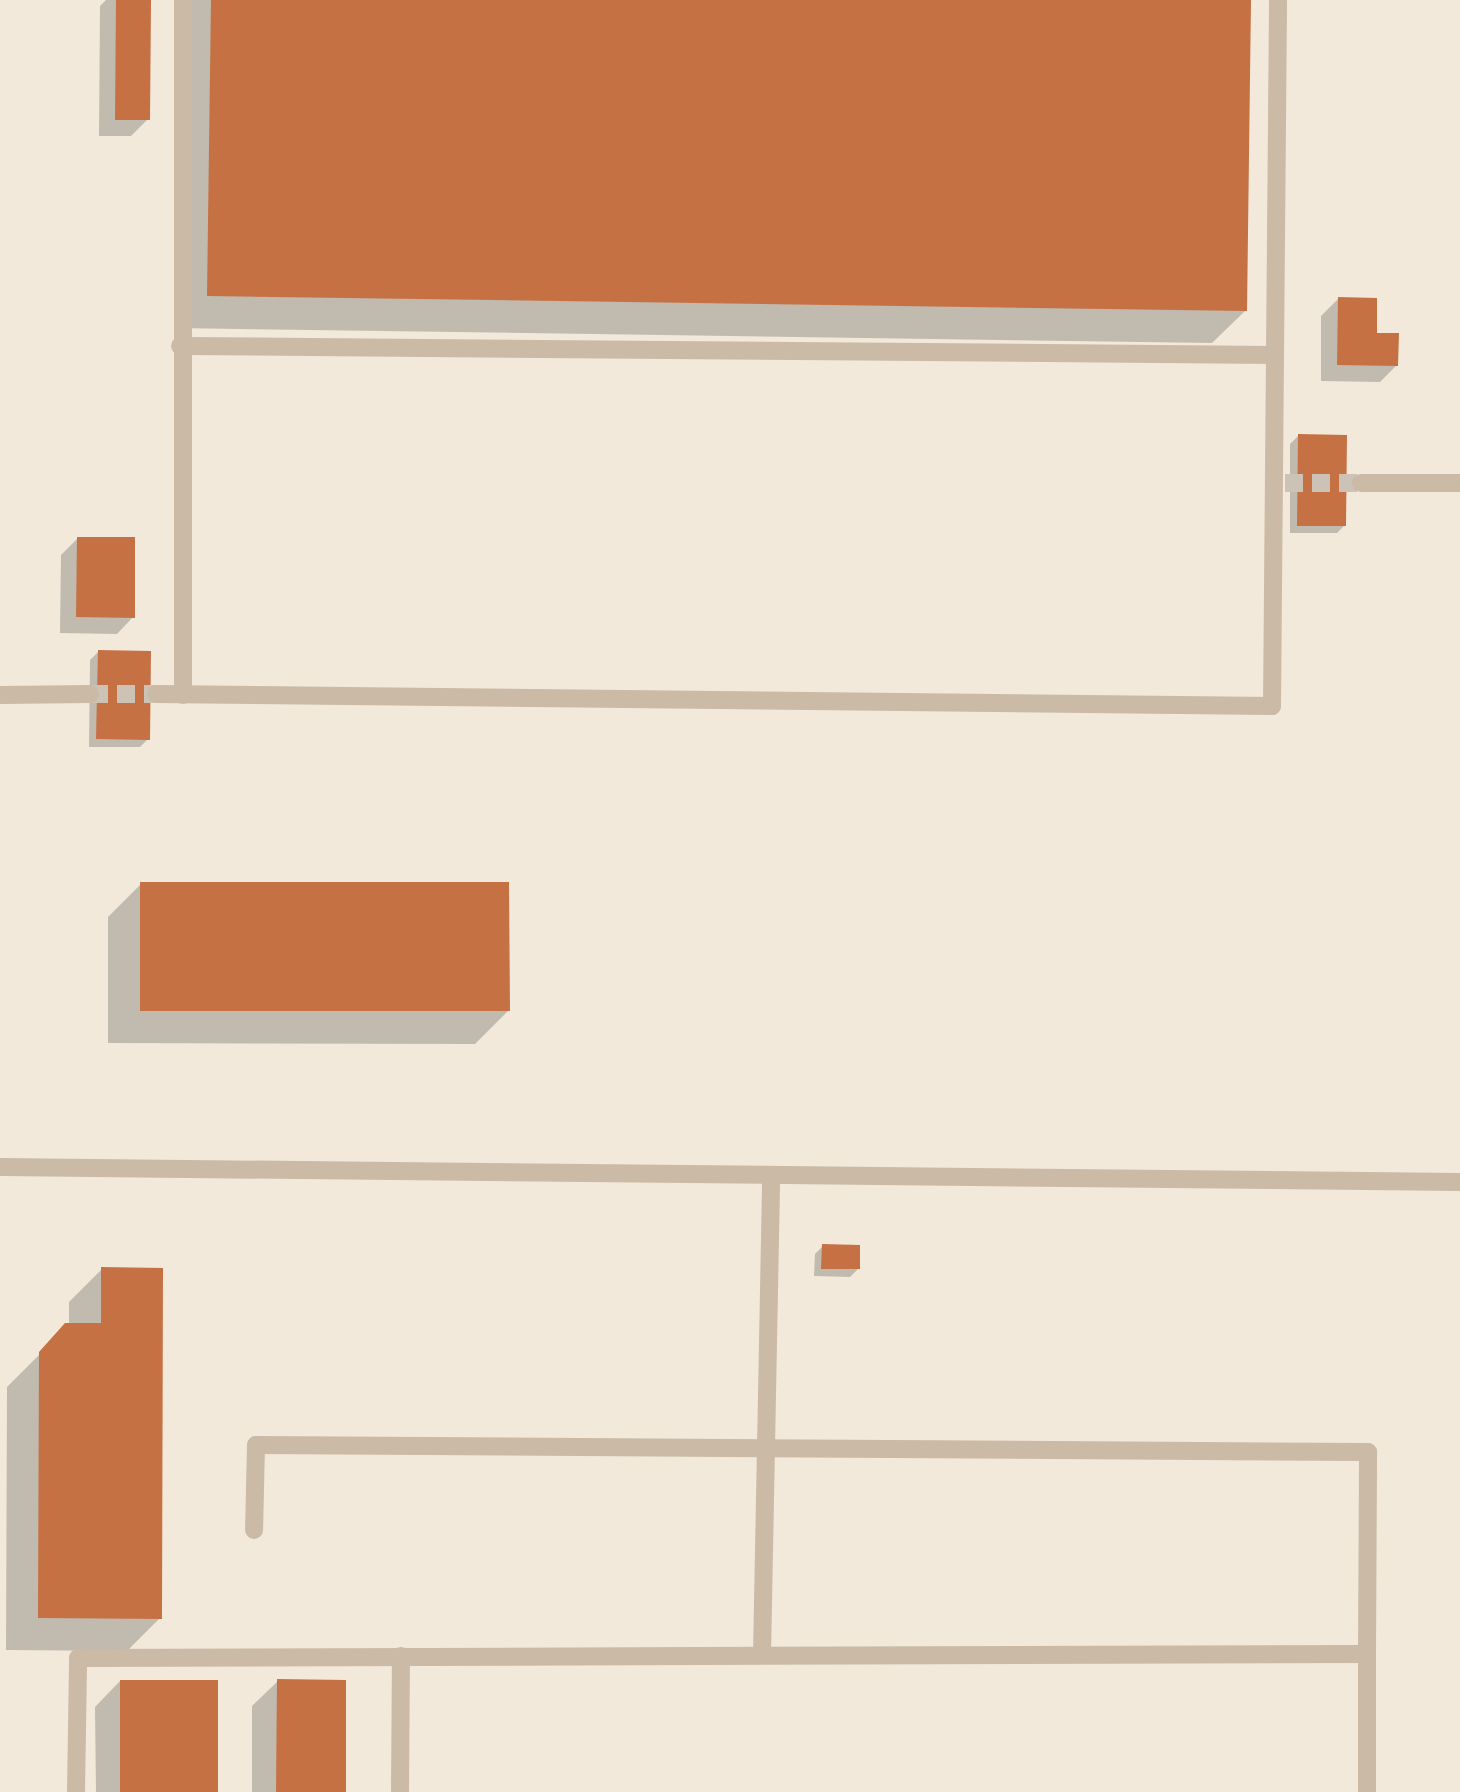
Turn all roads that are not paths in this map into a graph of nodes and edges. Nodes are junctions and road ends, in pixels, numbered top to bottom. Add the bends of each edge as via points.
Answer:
1 (183, 0) edge
2 (1278, 0) edge
3 (180, 346) junction
4 (1275, 355) junction
5 (1361, 483) tunnel mouth
6 (1460, 484) edge
7 (90, 694) tunnel mouth
8 (156, 694) tunnel mouth
9 (0, 695) edge
10 (183, 695) junction
11 (0, 1167) edge
12 (771, 1175) junction
13 (1460, 1182) edge
14 (766, 1448) junction
15 (254, 1530) dead end
16 (1367, 1654) junction
17 (762, 1655) junction
18 (401, 1656) junction
19 (76, 1792) edge
20 (400, 1792) edge
21 (1367, 1792) edge

1 - 3 street
2 - 4 street
3 - 4 street
3 - 10 street
4 - 10 street via 1279,482 1272,706
5 - 6 street
7 - 9 street
8 - 10 street
11 - 12 street
12 - 13 street
12 - 14 street
14 - 15 street via 256,1445
14 - 16 street via 1368,1452
14 - 17 street
16 - 17 street
16 - 21 street
17 - 18 street
18 - 19 street via 78,1658
18 - 20 street

